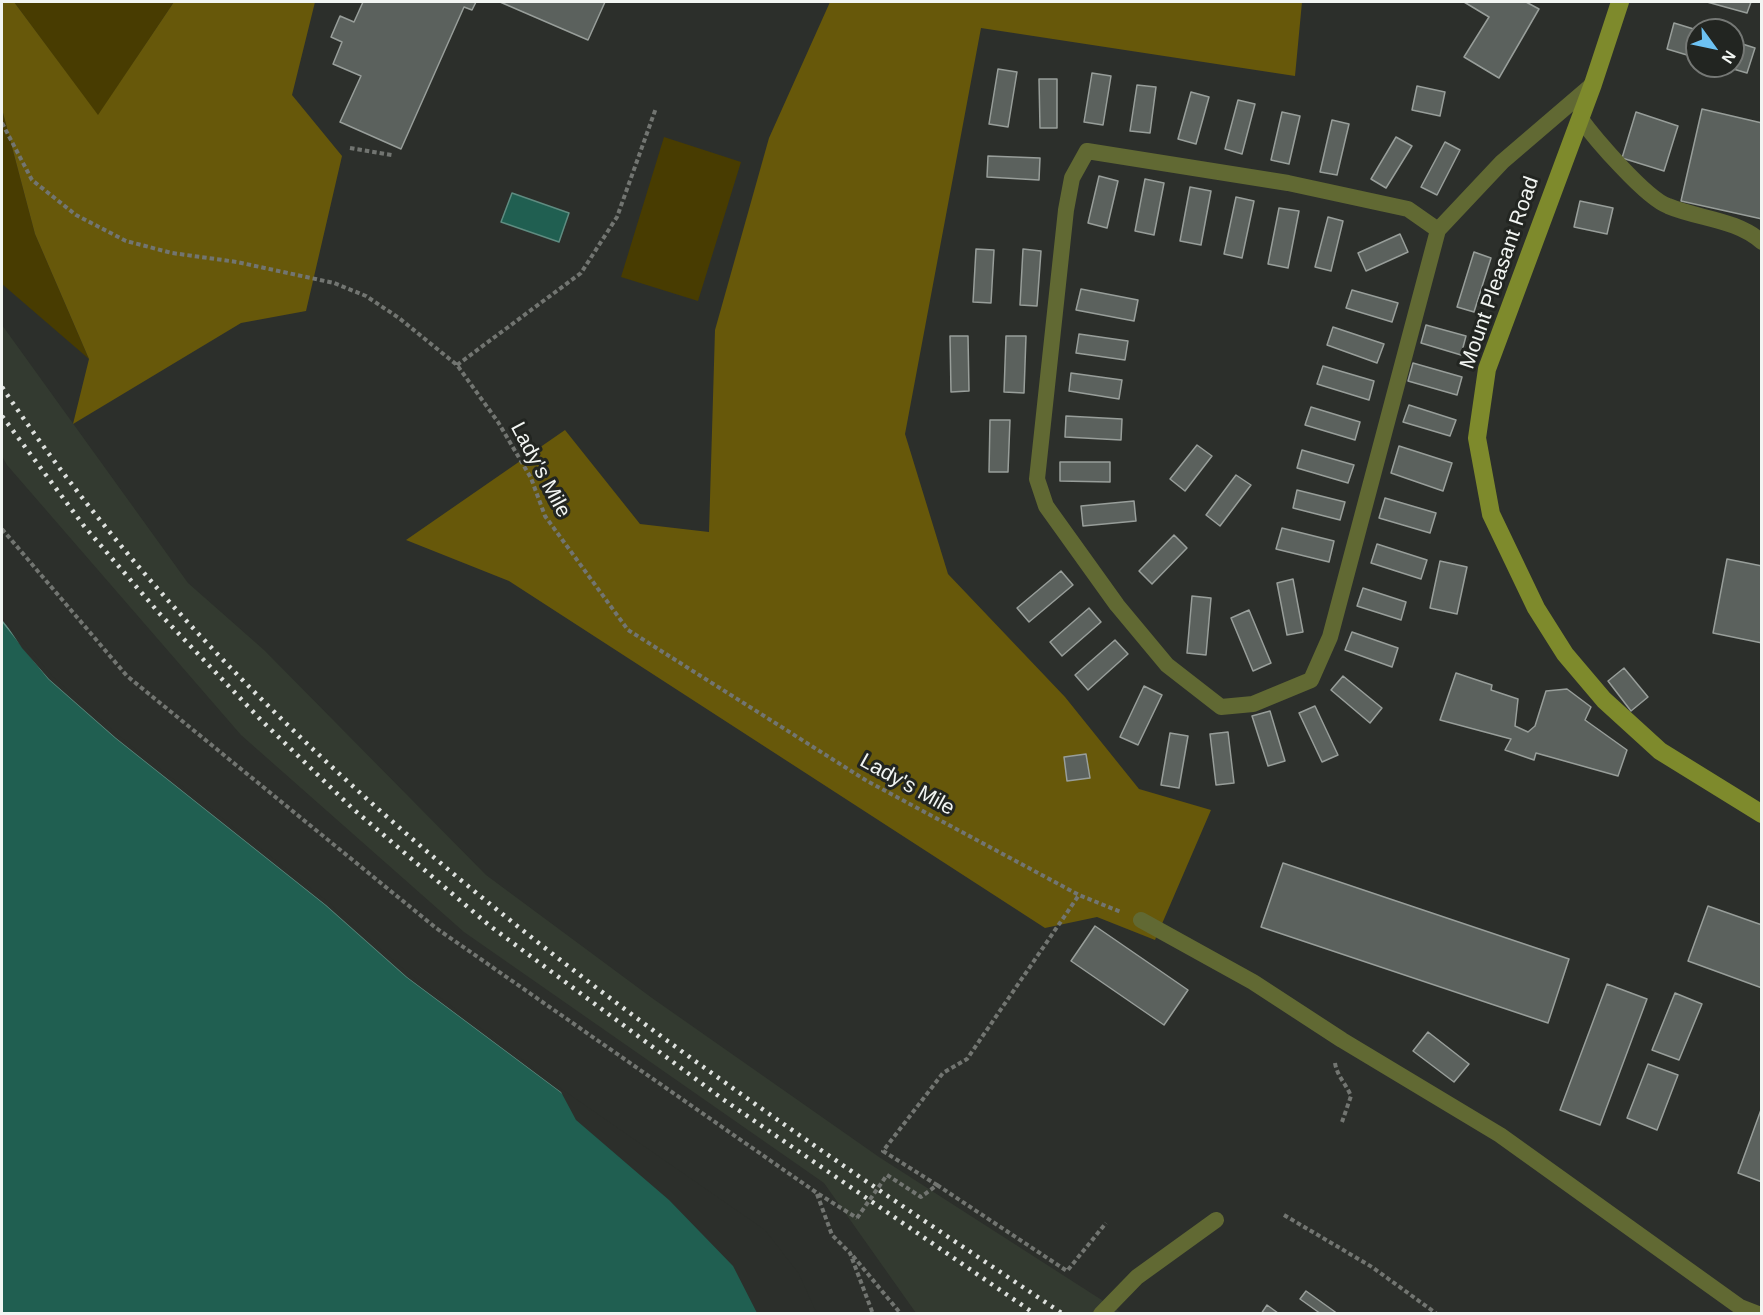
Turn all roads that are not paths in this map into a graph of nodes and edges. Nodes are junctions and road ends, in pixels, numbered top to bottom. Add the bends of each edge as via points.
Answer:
1 (1620, 2) edge
2 (1593, 84) junction
3 (1580, 118) junction
4 (1438, 230) junction
5 (1761, 242) edge
6 (1761, 814) edge
7 (1141, 920) road end
8 (1216, 1220) dead end
9 (1101, 1314) edge
10 (1758, 1314) edge

1 - 2 street, Mount Pleasant Road
2 - 3 street, Mount Pleasant Road
2 - 4 lane via 1502,162
3 - 5 lane via 1596,141 1665,206 1749,231
3 - 6 street, Mount Pleasant Road via 1487,369 1477,438 1491,514 1536,608 1565,654 1604,700 1660,751
4 - 4 lane via 1330,637 1311,680 1254,705 1221,708 1167,665 1117,605 1046,506 1037,479 1072,178 1087,151 1288,183 1408,208
7 - 10 lane via 1253,982 1500,1135 1740,1307
8 - 9 lane via 1137,1277

